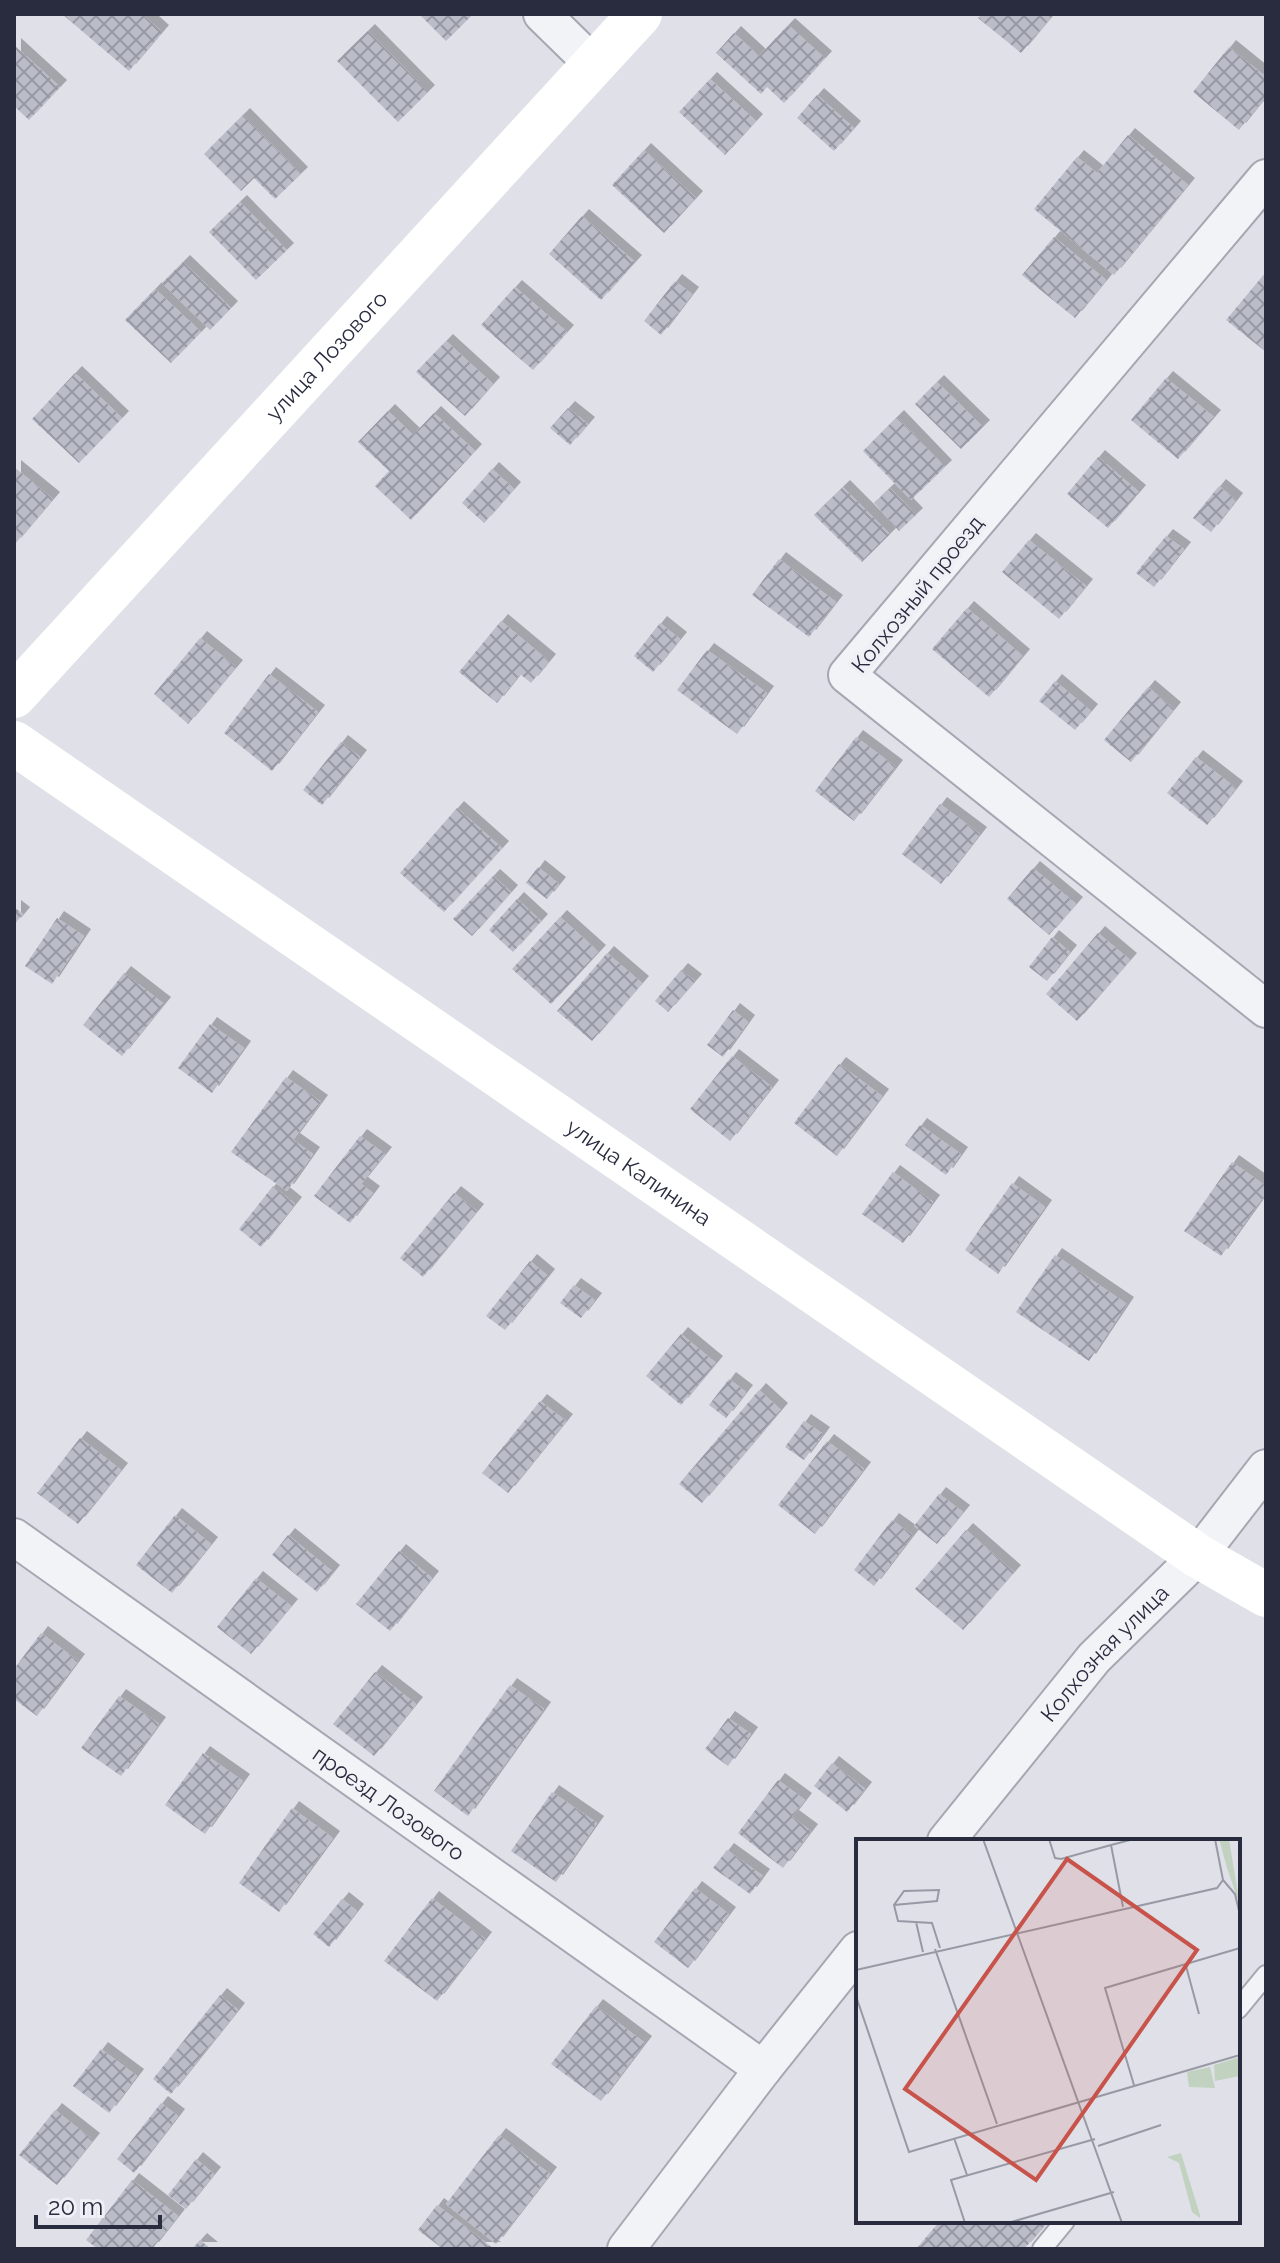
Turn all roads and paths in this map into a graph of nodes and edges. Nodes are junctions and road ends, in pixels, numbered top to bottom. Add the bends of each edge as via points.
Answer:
1 (542, 14) edge
2 (640, 14) edge
3 (593, 64) junction
4 (1266, 178) edge
5 (14, 696) edge
6 (14, 743) edge
7 (1266, 1009) edge
8 (1266, 1468) edge
9 (14, 1537) edge
10 (1198, 1556) junction
11 (1266, 1595) edge
12 (948, 1839) edge
13 (856, 1953) edge
14 (1266, 1975) edge
15 (1240, 2007) edge
16 (763, 2069) junction
17 (1063, 2223) edge
18 (626, 2249) edge
19 (1042, 2249) edge

1 - 3 street
2 - 3 street, улица Лозового
3 - 5 street, улица Лозового
4 - 7 street, Колхозный проезд via 847,675
6 - 10 street, улица Калинина
8 - 10 street, Колхозная улица
9 - 16 street, проезд Лозового
10 - 11 street, улица Калинина
10 - 12 street, Колхозная улица via 1094,1658
13 - 16 street
14 - 15 lane
16 - 18 street
17 - 19 lane

